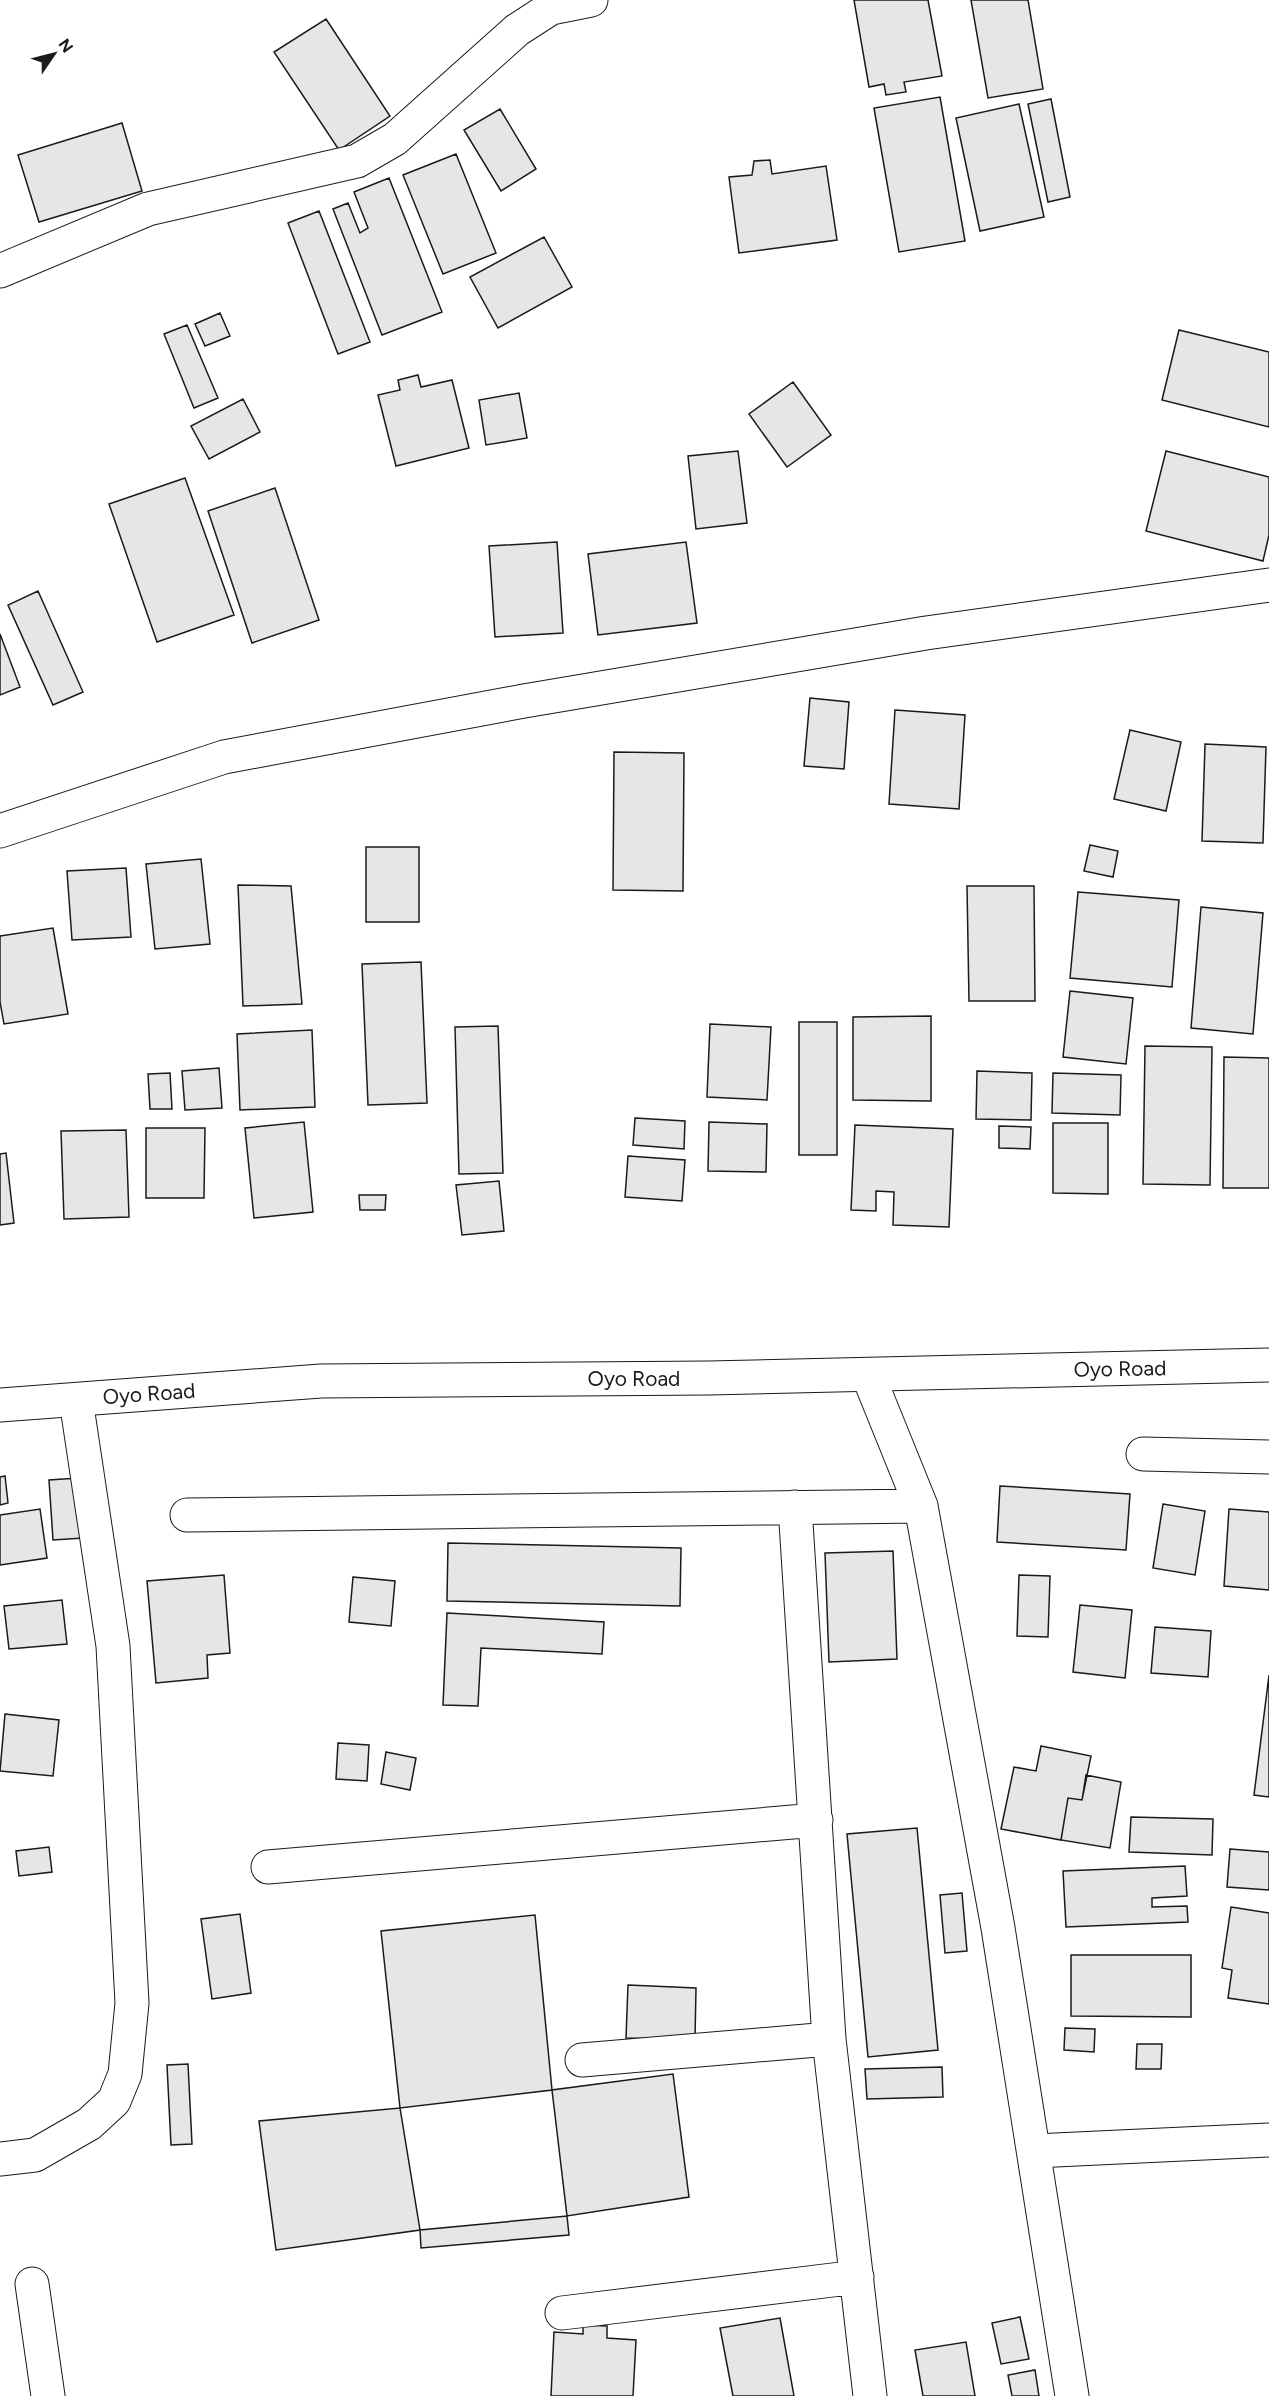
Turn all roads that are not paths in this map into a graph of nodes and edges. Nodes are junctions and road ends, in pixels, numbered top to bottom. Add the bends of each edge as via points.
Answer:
1 (591, 0) edge
2 (0, 271) edge
3 (1269, 585) edge
4 (0, 831) edge
5 (1269, 1365) edge
6 (868, 1375) junction
7 (76, 1400) junction
8 (0, 1405) edge
9 (1143, 1454) dead end
10 (1269, 1457) edge
11 (921, 1506) junction
12 (795, 1507) junction
13 (187, 1515) dead end
14 (816, 1820) junction
15 (268, 1867) dead end
16 (829, 2040) junction
17 (582, 2060) dead end
18 (1269, 2140) edge
19 (1034, 2151) junction
20 (0, 2159) edge
21 (857, 2277) junction
22 (32, 2284) dead end
23 (562, 2313) dead end
24 (48, 2396) edge
25 (870, 2396) edge
26 (1072, 2396) edge

1 - 2 main road via 551,8 517,30 395,139 357,161 148,209
3 - 4 main road via 926,633 235,754
5 - 6 main road, Oyo Road
6 - 7 main road, Oyo Road via 321,1381
6 - 11 main road
7 - 8 main road, Oyo Road
7 - 20 main road via 113,1646 132,2003 126,2074 114,2101 89,2124 35,2155
9 - 10 main road
11 - 12 main road
11 - 19 main road via 998,1928
12 - 13 main road
12 - 14 main road
14 - 15 main road
14 - 16 main road
16 - 17 main road
16 - 21 main road
18 - 19 main road
19 - 26 main road
21 - 23 main road
21 - 25 main road
22 - 24 main road

